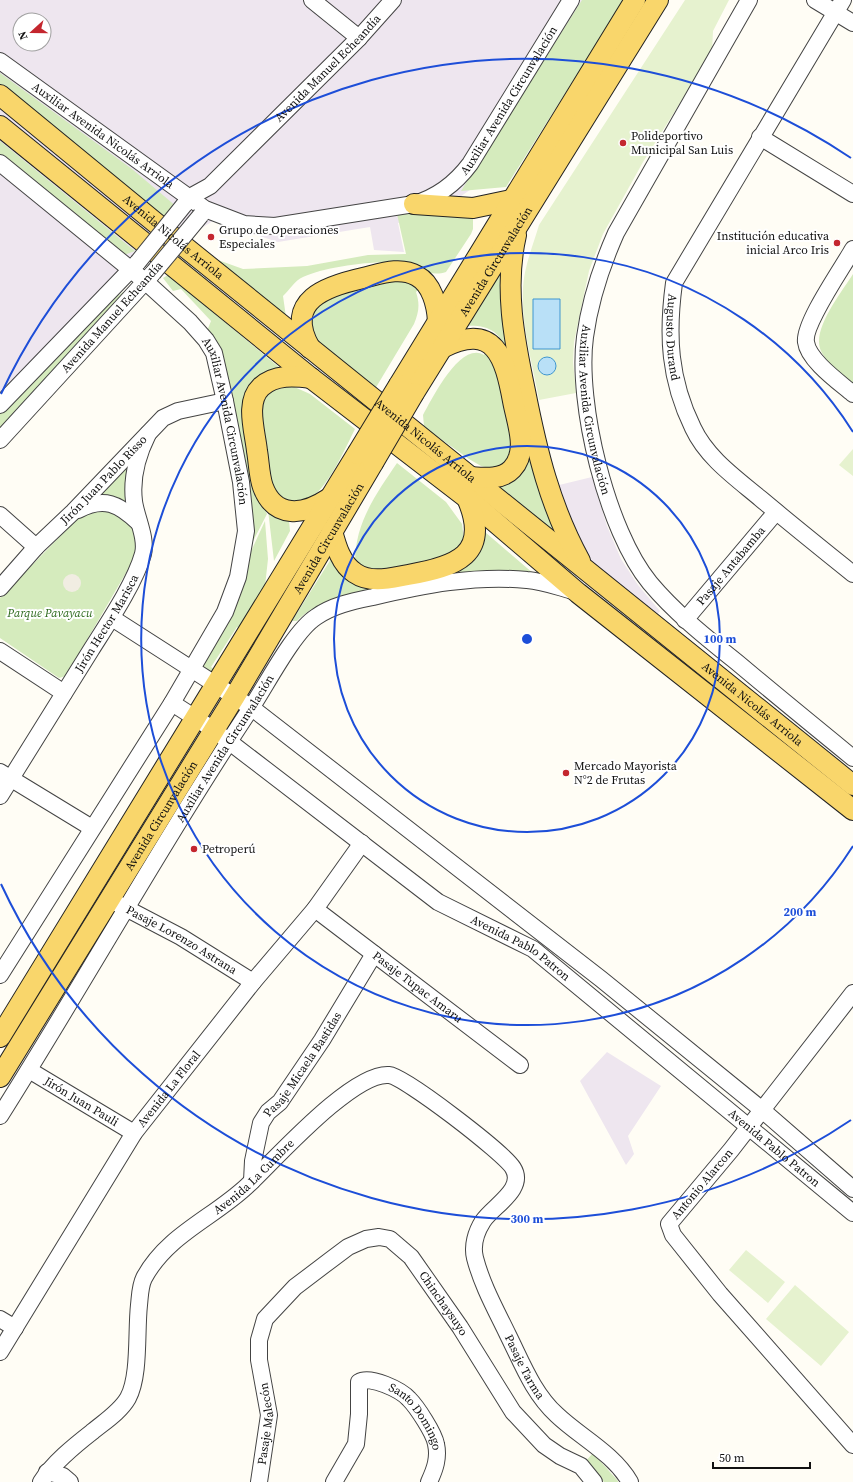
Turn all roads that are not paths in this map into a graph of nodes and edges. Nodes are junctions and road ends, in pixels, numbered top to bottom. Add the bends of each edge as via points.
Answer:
1 (312, 0) edge
2 (393, 0) edge
3 (571, 0) edge
4 (636, 0) edge
5 (658, 0) edge
6 (749, 0) edge
7 (815, 0) edge
8 (839, 6) edge
9 (853, 23) edge
10 (359, 38) junction
11 (0, 62) edge
12 (0, 95) edge
13 (0, 126) edge
14 (760, 137) junction
15 (0, 163) edge
16 (210, 186) junction
17 (853, 194) edge
18 (511, 200) junction
19 (187, 201) junction
20 (414, 204) junction
21 (203, 212) junction
22 (521, 219) junction
23 (853, 249) edge
24 (134, 266) junction
25 (149, 278) junction
26 (438, 321) junction
27 (310, 348) junction
28 (442, 348) junction
29 (311, 378) junction
30 (407, 389) junction
31 (853, 394) edge
32 (226, 401) junction
33 (0, 405) edge
34 (148, 434) junction
35 (0, 440) edge
36 (365, 458) junction
37 (471, 477) junction
38 (467, 498) junction
39 (328, 499) junction
40 (73, 512) junction
41 (776, 512) junction
42 (0, 515) edge
43 (139, 524) junction
44 (332, 531) junction
45 (36, 548) junction
46 (584, 568) junction
47 (853, 574) edge
48 (0, 588) edge
49 (578, 593) junction
50 (112, 618) junction
51 (685, 620) junction
52 (0, 651) edge
53 (192, 668) junction
54 (215, 684) junction
55 (64, 693) junction
56 (235, 696) junction
57 (172, 703) junction
58 (252, 708) junction
59 (194, 718) junction
60 (222, 736) junction
61 (853, 758) edge
62 (5, 776) edge
63 (850, 781) edge
64 (0, 796) edge
65 (853, 810) edge
66 (92, 828) junction
67 (362, 843) junction
68 (110, 899) junction
69 (127, 909) junction
70 (315, 909) junction
71 (374, 954) junction
72 (0, 975) edge
73 (253, 982) junction
74 (853, 993) edge
75 (0, 1037) edge
76 (520, 1065) dead end
77 (29, 1070) junction
78 (0, 1077) edge
79 (761, 1109) junction
80 (0, 1116) edge
81 (748, 1127) junction
82 (134, 1133) junction
83 (252, 1181) junction
84 (853, 1189) edge
85 (853, 1213) edge
86 (483, 1222) joint
87 (265, 1318) joint
88 (0, 1319) edge
89 (15, 1328) junction
90 (0, 1352) edge
91 (853, 1445) edge
92 (44, 1477) edge
93 (70, 1482) edge
94 (259, 1482) edge
95 (334, 1482) edge
96 (429, 1482) edge
97 (594, 1482) edge
98 (630, 1482) edge

1 - 10 street
2 - 10 street, Avenida Manuel Echeandía
3 - 20 street, Auxiliar Avenida Circunvalación via 463,174 435,196
4 - 18 main road, Avenida Circunvalación
5 - 22 main road, Avenida Circunvalación
6 - 51 street, Auxiliar Avenida Circunvalación via 616,233 596,279 585,338 584,380 590,426 614,514 632,556 649,582
7 - 8 street
8 - 9 street
8 - 14 street, Augusto Durand
10 - 16 street, Avenida Manuel Echeandía
11 - 19 street, Auxiliar Avenida Nicolás Arriola
12 - 27 main road, Avenida Nicolás Arriola
13 - 29 main road, Avenida Nicolás Arriola
14 - 17 street
14 - 41 street, Augusto Durand via 674,283 669,320 671,354 677,387 693,429 719,464
15 - 24 street
16 - 19 street, Avenida Manuel Echeandía
16 - 21 street, Avenida Manuel Echeandía
18 - 20 main road via 472,208
18 - 26 main road, Avenida Circunvalación
19 - 21 street, Auxiliar Avenida Nicolás Arriola
19 - 24 street, Avenida Manuel Echeandía, bridge
20 - 21 street, Auxiliar Avenida Circunvalación via 275,226 244,224
21 - 25 street, Avenida Manuel Echeandía, bridge
22 - 28 main road, Avenida Circunvalación
22 - 46 main road via 513,247 510,288 519,360 536,449 546,486
23 - 31 street via 811,321 806,342 814,359
24 - 25 street
24 - 33 street, Avenida Manuel Echeandía
25 - 32 street, Auxiliar Avenida Circunvalación via 206,340 214,354
25 - 35 street, Avenida Manuel Echeandía
26 - 27 main road via 434,300 418,276 411,273 388,272 331,286 312,298 304,312 302,324
26 - 30 main road, Avenida Circunvalación
27 - 37 main road, Avenida Nicolás Arriola
28 - 30 main road, Avenida Circunvalación
28 - 37 main road via 465,339 482,340 497,352 508,372 521,441 518,458 513,468 505,474 493,478
29 - 38 main road, Avenida Nicolás Arriola
29 - 39 main road via 289,377 272,380 261,387 254,398 252,410 261,480 270,500 282,509 296,511 312,508
30 - 36 main road, Avenida Circunvalación, bridge
32 - 34 street, Jirón Juan Pablo Risso via 178,411 163,418
32 - 53 street, Auxiliar Avenida Circunvalación via 241,482 246,531 238,576 225,612
34 - 40 street, Jirón Juan Pablo Risso
34 - 43 street, Jirón Hector Marisca via 139,454 134,479 134,500
36 - 39 main road, Avenida Circunvalación
36 - 44 main road, Avenida Circunvalación
37 - 46 main road, Avenida Nicolás Arriola
38 - 44 main road via 474,519 474,538 465,554 442,568 382,579 362,577 345,564
38 - 49 main road, Avenida Nicolás Arriola
39 - 54 main road, Avenida Circunvalación
40 - 43 street via 88,504 113,504 125,510
40 - 45 street, Jirón Juan Pablo Risso
41 - 47 street, Augusto Durand
41 - 51 street, Pasaje Antabamba
42 - 45 street
43 - 50 street, Jirón Hector Marisca via 144,552
44 - 56 main road, Avenida Circunvalación
45 - 48 street, Jirón Juan Pablo Risso
46 - 63 main road, Avenida Nicolás Arriola
49 - 58 street, Auxiliar Avenida Circunvalación via 530,580 476,579 390,593 326,610 313,618 290,647
49 - 65 main road, Avenida Nicolás Arriola
50 - 53 street, Avenida Pablo Patron
50 - 55 street, Jirón Hector Marisca
51 - 61 street
52 - 55 street
53 - 54 street, Avenida Pablo Patron
53 - 57 street, Auxiliar Avenida Circunvalación
54 - 56 street, Avenida Pablo Patron
54 - 59 main road, Avenida Circunvalación
55 - 62 street, Jirón Hector Marisca
56 - 58 street, Avenida Pablo Patron
56 - 60 main road, Avenida Circunvalación
57 - 59 street, Avenida Pablo Patron
57 - 66 street, Auxiliar Avenida Circunvalación
58 - 60 street, Auxiliar Avenida Circunvalación
58 - 79 street, Avenida Pablo Patron via 595,974
59 - 60 street, Avenida Pablo Patron
59 - 75 main road, Avenida Circunvalación
60 - 67 street, Avenida Pablo Patron
60 - 68 main road, Avenida Circunvalación
60 - 69 street, Auxiliar Avenida Circunvalación
62 - 64 street, Jirón Hector Marisca
62 - 66 street
66 - 72 street, Auxiliar Avenida Circunvalación
67 - 70 street, Avenida La Floral
67 - 81 street, Avenida Pablo Patron via 438,902 533,949
68 - 69 street, Pasaje Lorenzo Astrana
68 - 78 main road, Avenida Circunvalación
69 - 73 street, Pasaje Lorenzo Astrana via 181,937
69 - 77 street, Auxiliar Avenida Circunvalación
70 - 71 street, Pasaje Tupac Amaru
70 - 73 street, Avenida La Floral
71 - 76 street, Pasaje Tupac Amaru
71 - 83 street, Pasaje Micaela Bastidas via 342,1009 297,1077 280,1102 268,1112 261,1123 253,1161
73 - 82 street, Avenida La Floral
74 - 79 street, Antonio Alarcon
77 - 80 street, Auxiliar Avenida Circunvalación
77 - 82 street, Jirón Juan Pauli
79 - 81 street, Antonio Alarcon
79 - 84 street, Avenida Pablo Patron
81 - 85 street, Avenida Pablo Patron
81 - 91 street, Antonio Alarcon via 669,1224 673,1235 720,1294
82 - 89 street, Avenida La Floral
83 - 86 street, Avenida La Cumbre via 342,1097 368,1081 389,1075 414,1087 498,1152 512,1167 516,1177 515,1186
83 - 92 street, Avenida La Cumbre via 162,1251 153,1263 142,1281 136,1328 136,1376 127,1400
86 - 98 street, Pasaje Tarma via 474,1243 475,1256 489,1296 530,1381 556,1414 607,1456
87 - 94 street, Pasaje Malecón via 259,1340 259,1360 269,1415
87 - 97 street, Chinchaysuyo via 294,1287 348,1248 366,1239 390,1239 411,1257 426,1277 513,1412 544,1445 581,1466
88 - 89 street
89 - 90 street, Avenida La Floral
92 - 93 street via 63,1476
95 - 96 street, Santo Domingo via 356,1444 359,1382 369,1378 408,1398 436,1442 438,1462

